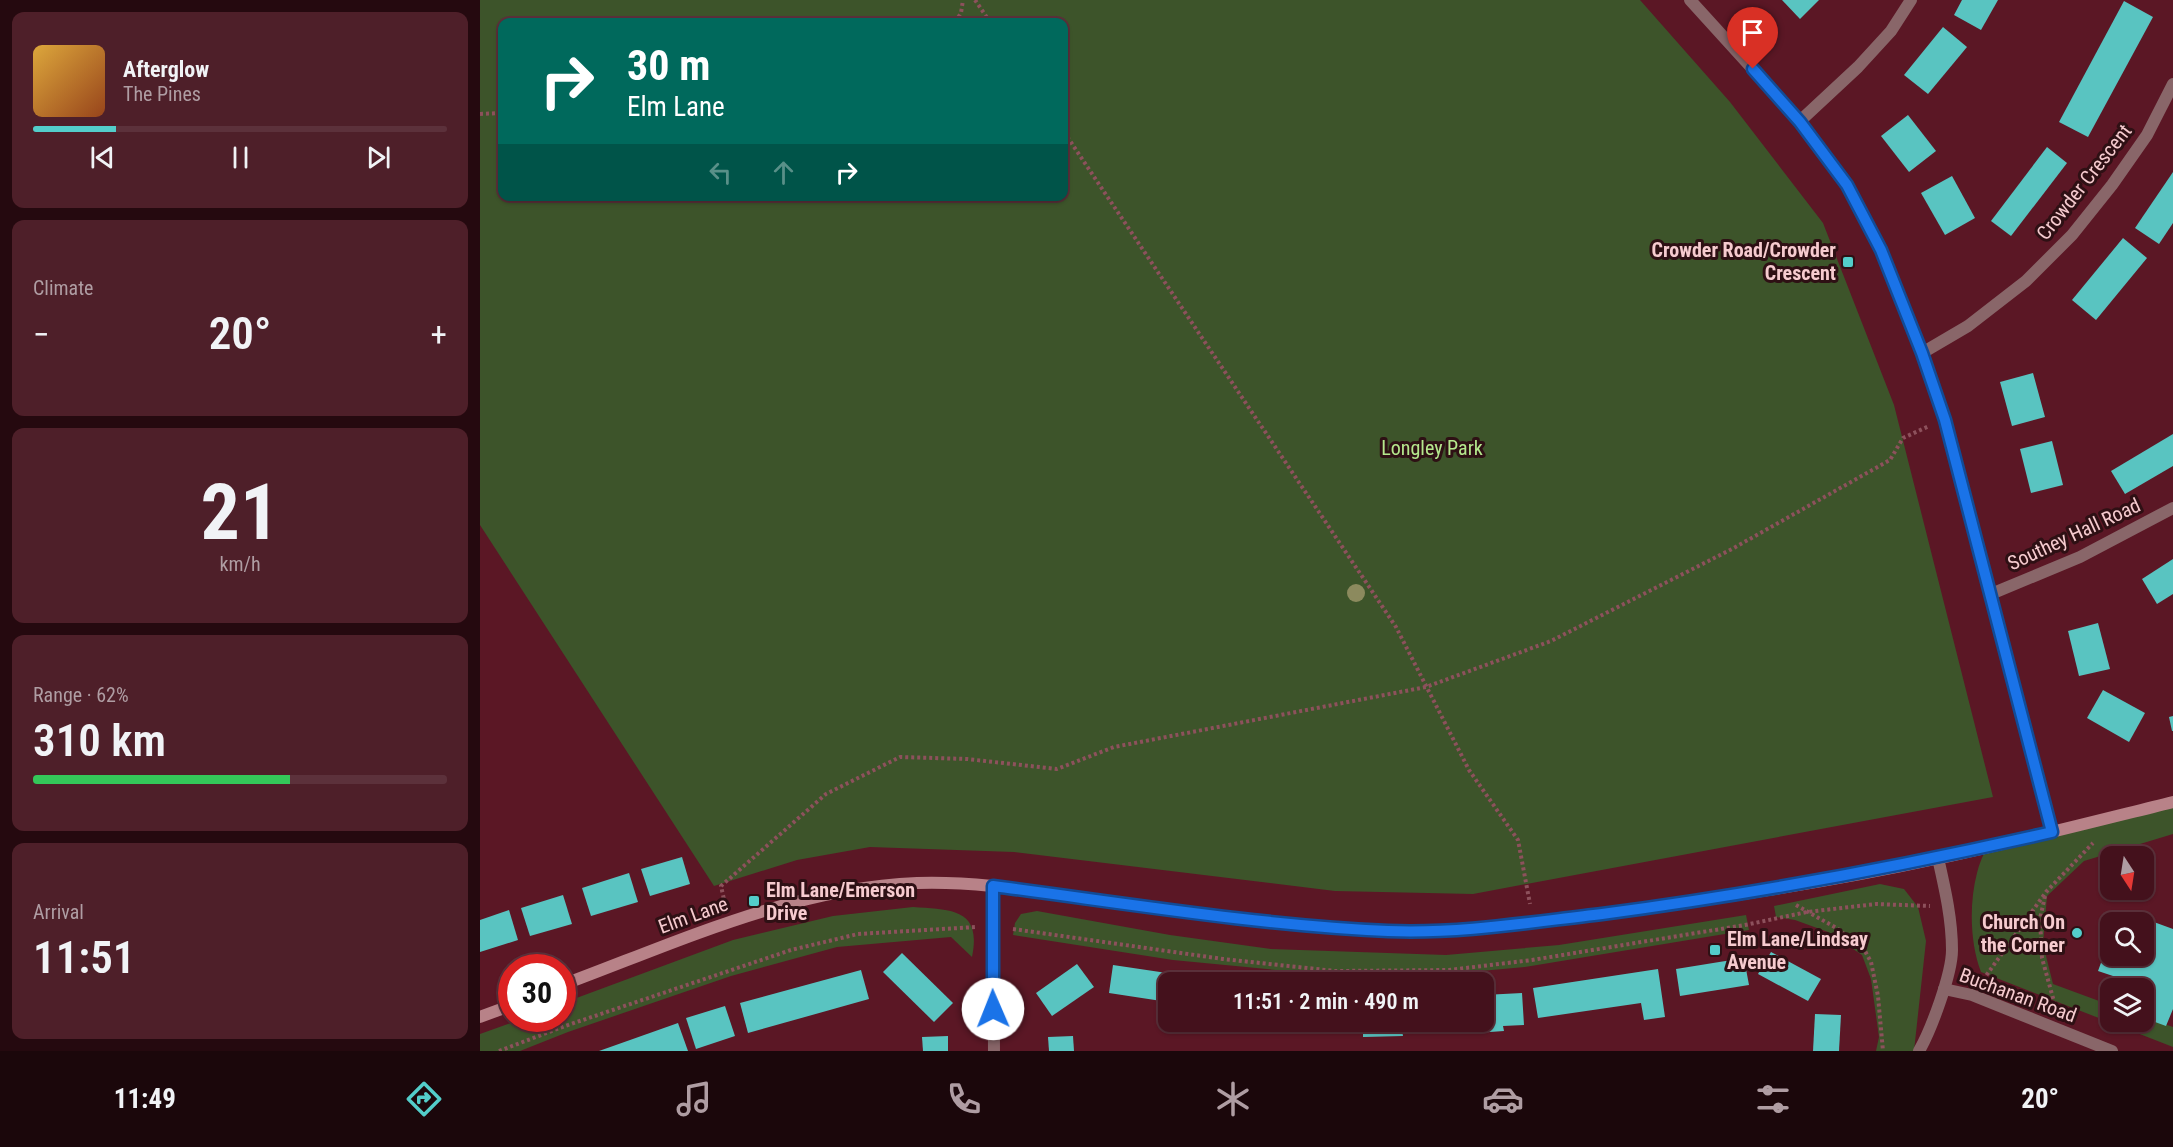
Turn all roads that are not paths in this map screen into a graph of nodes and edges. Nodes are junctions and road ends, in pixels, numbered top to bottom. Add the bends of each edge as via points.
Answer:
1 (1690, 0) edge
2 (1911, 0) edge
3 (2173, 84) edge
4 (1800, 122) junction
5 (1922, 353) junction
6 (2173, 508) edge
7 (1991, 594) junction
8 (2173, 802) edge
9 (2052, 832) junction
10 (1938, 858) junction
11 (993, 886) junction
12 (576, 980) edge
13 (1944, 988) junction
14 (498, 1010) edge
15 (480, 1017) edge
16 (994, 1051) edge
17 (1919, 1051) edge
18 (2112, 1051) edge

1 - 4 street
2 - 4 street via 1858,67
3 - 5 street, Crowder Crescent via 2147,135 2072,235 2026,281 1968,326
4 - 5 street via 1847,185 1881,250
5 - 7 street via 1945,420
6 - 7 street, Southey Hall Road via 2080,557
7 - 9 street
8 - 9 street, Elm Lane
9 - 10 street, Elm Lane
10 - 11 street, Elm Lane via 1692,902 1476,929 1389,931 1303,924
10 - 13 street via 1949,907 1952,952
11 - 12 street, Elm Lane via 918,883 857,888 798,900
11 - 16 street
13 - 17 street
13 - 18 street, Buchanan Road via 1972,995
14 - 15 street

